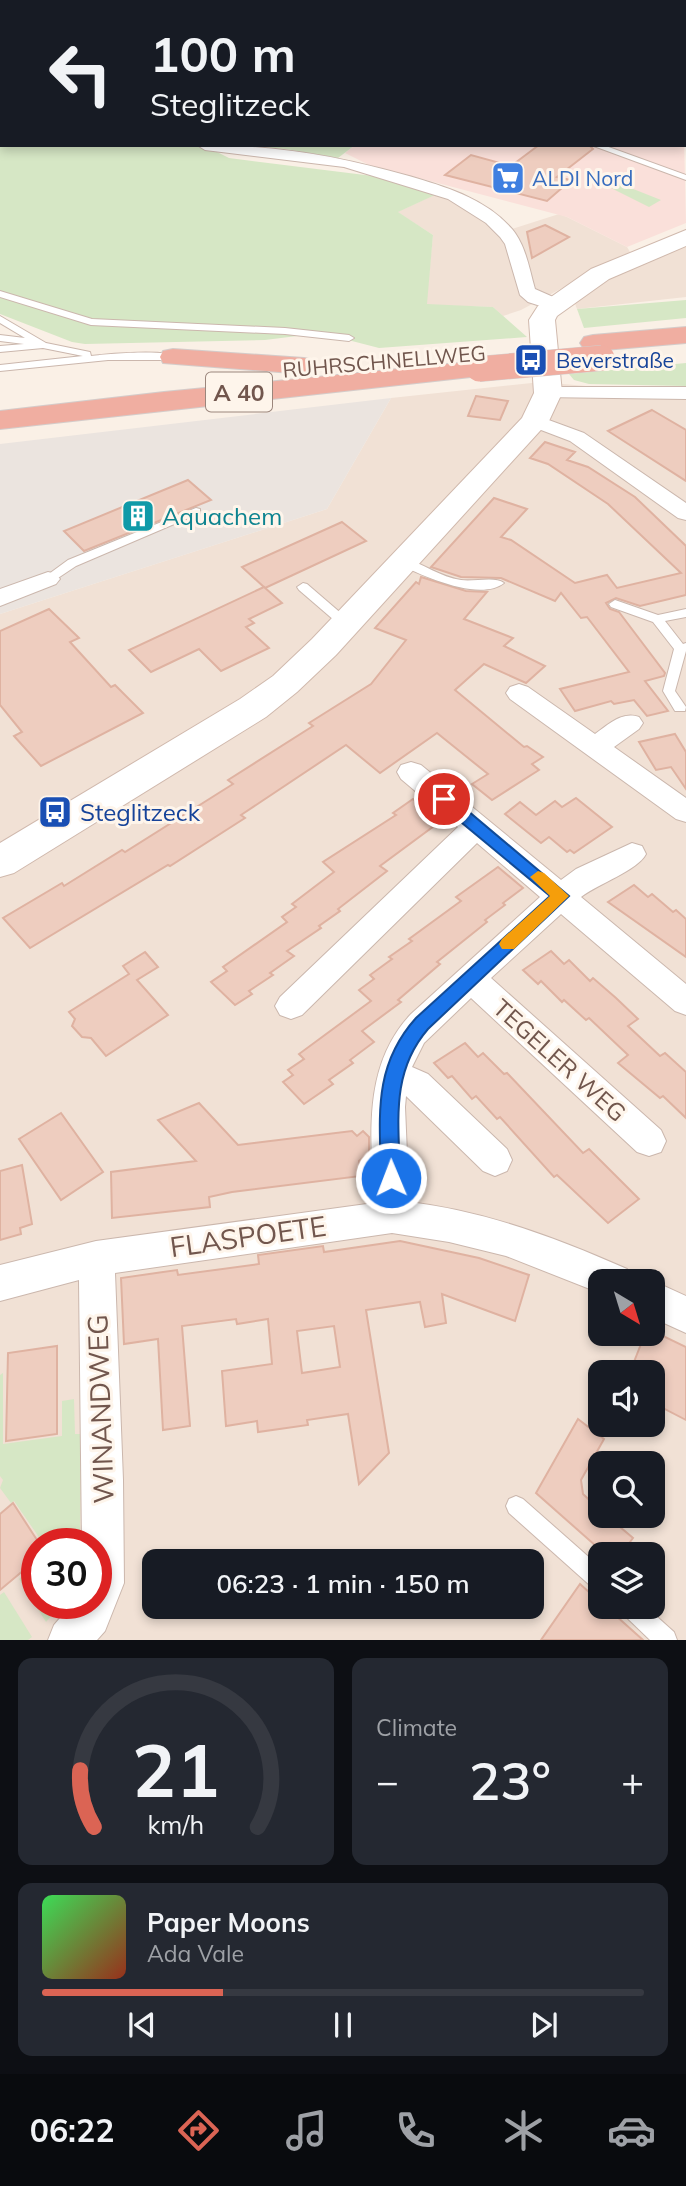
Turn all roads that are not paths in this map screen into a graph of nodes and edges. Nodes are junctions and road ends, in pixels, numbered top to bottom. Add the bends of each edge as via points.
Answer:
1 (223, 147) edge
2 (601, 147) edge
3 (686, 178) edge
4 (686, 237) edge
5 (0, 294) edge
6 (553, 304) junction
7 (0, 319) edge
8 (686, 335) edge
9 (0, 338) edge
10 (43, 345) junction
11 (0, 349) edge
12 (352, 351) junction
13 (597, 351) junction
14 (686, 351) edge
15 (98, 357) junction
16 (173, 357) joint
17 (476, 361) junction
18 (0, 368) edge
19 (686, 393) edge
20 (0, 402) edge
21 (541, 407) junction
22 (0, 420) edge
23 (196, 511) dead end
24 (686, 513) edge
25 (404, 562) junction
26 (48, 579) joint
27 (498, 583) dead end
28 (303, 587) dead end
29 (0, 598) edge
30 (615, 604) dead end
31 (686, 613) edge
32 (657, 619) junction
33 (346, 624) junction
34 (683, 648) edge
35 (519, 693) dead end
36 (680, 708) dead end
37 (630, 723) dead end
38 (595, 747) junction
39 (411, 772) dead end
40 (686, 812) edge
41 (476, 826) junction
42 (632, 854) dead end
43 (0, 863) edge
44 (561, 896) junction
45 (470, 978) junction
46 (686, 1002) edge
47 (291, 1006) dead end
48 (393, 1073) junction
49 (649, 1141) dead end
50 (495, 1160) dead end
51 (392, 1217) junction
52 (96, 1258) junction
53 (588, 1271) edge
54 (0, 1283) edge
55 (665, 1305) edge
56 (686, 1315) edge
57 (516, 1506) dead end
58 (103, 1528) edge
59 (588, 1570) edge
60 (87, 1619) edge
61 (643, 1619) edge
62 (69, 1640) edge
63 (666, 1640) edge

1 - 6 street via 346,163 454,195 506,233 514,244 526,290
2 - 3 lane
4 - 6 main road via 628,260
5 - 12 lane via 91,322 285,331
6 - 21 main road via 542,320
7 - 10 lane
8 - 13 highway, RUHRSCHNELLWEG / A 40
9 - 10 lane
10 - 11 lane
10 - 15 lane
12 - 16 highway via 270,365
12 - 17 highway, RUHRSCHNELLWEG / A 40
12 - 20 highway, RUHRSCHNELLWEG / A 40
13 - 14 highway, RUHRSCHNELLWEG / A 40
13 - 17 highway, RUHRSCHNELLWEG / A 40, bridge
15 - 16 lane
15 - 18 lane
17 - 22 highway, RUHRSCHNELLWEG / A 40
19 - 21 street
21 - 24 street
21 - 25 main road
23 - 26 lane via 72,563
25 - 27 lane via 447,582 471,587
25 - 33 main road
26 - 29 street
28 - 33 lane
30 - 32 lane
31 - 32 lane
32 - 34 lane
33 - 43 main road via 254,708
34 - 36 lane via 669,691
35 - 38 street
37 - 38 street
38 - 40 street
39 - 41 street
41 - 44 street
41 - 47 street
42 - 44 street via 586,877
44 - 45 street
44 - 46 street
45 - 48 street via 406,1042
45 - 49 street, TEGELER WEG
48 - 50 street via 416,1084
48 - 51 street via 389,1101
51 - 52 street, FLASPOETE
51 - 53 street, FLASPOETE via 439,1221 524,1245
52 - 54 street, FLASPOETE
52 - 58 street, WINANDWEG
55 - 56 street
57 - 59 lane
60 - 62 street, WINANDWEG
61 - 63 lane

